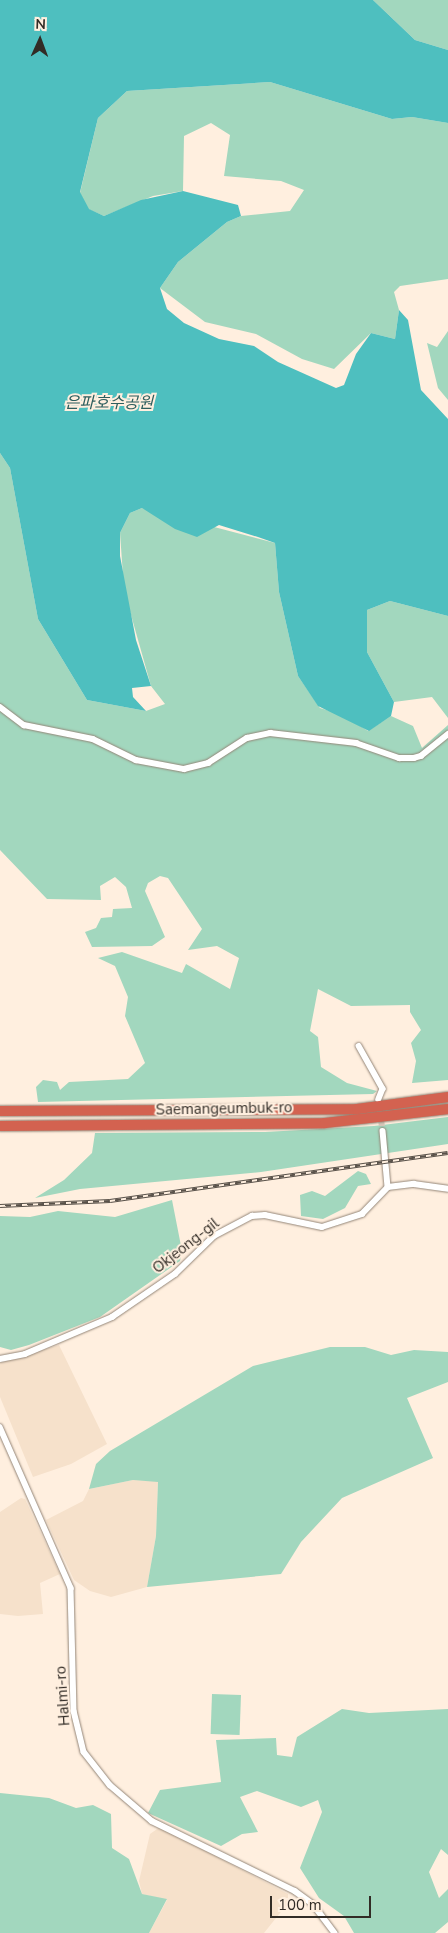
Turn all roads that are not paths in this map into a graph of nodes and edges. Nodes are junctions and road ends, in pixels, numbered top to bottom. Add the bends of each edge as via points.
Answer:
1 (0, 707) edge
2 (448, 734) edge
3 (358, 1046) dead end
4 (448, 1097) edge
5 (379, 1099) tunnel mouth
6 (448, 1109) edge
7 (0, 1112) edge
8 (0, 1126) edge
9 (383, 1132) tunnel mouth
10 (388, 1187) junction
11 (448, 1189) edge
12 (0, 1359) edge
13 (0, 1427) edge
14 (335, 1933) edge

1 - 2 street via 24,725 93,739 136,760 184,769 208,763 247,738 270,733 356,743 400,758 421,756
3 - 5 street via 383,1089
4 - 7 highway, Saemangeumbuk-ro via 338,1109
6 - 8 highway, Saemangeumbuk-ro via 325,1123
9 - 10 street
10 - 11 street via 414,1184
10 - 12 street, Okjeong-gil via 368,1209 344,1223 322,1227 265,1214 252,1216 214,1236 174,1274 112,1317 25,1354
13 - 14 street, Halmi-ro via 71,1588 74,1711 84,1752 110,1785 152,1821 295,1891 313,1904

